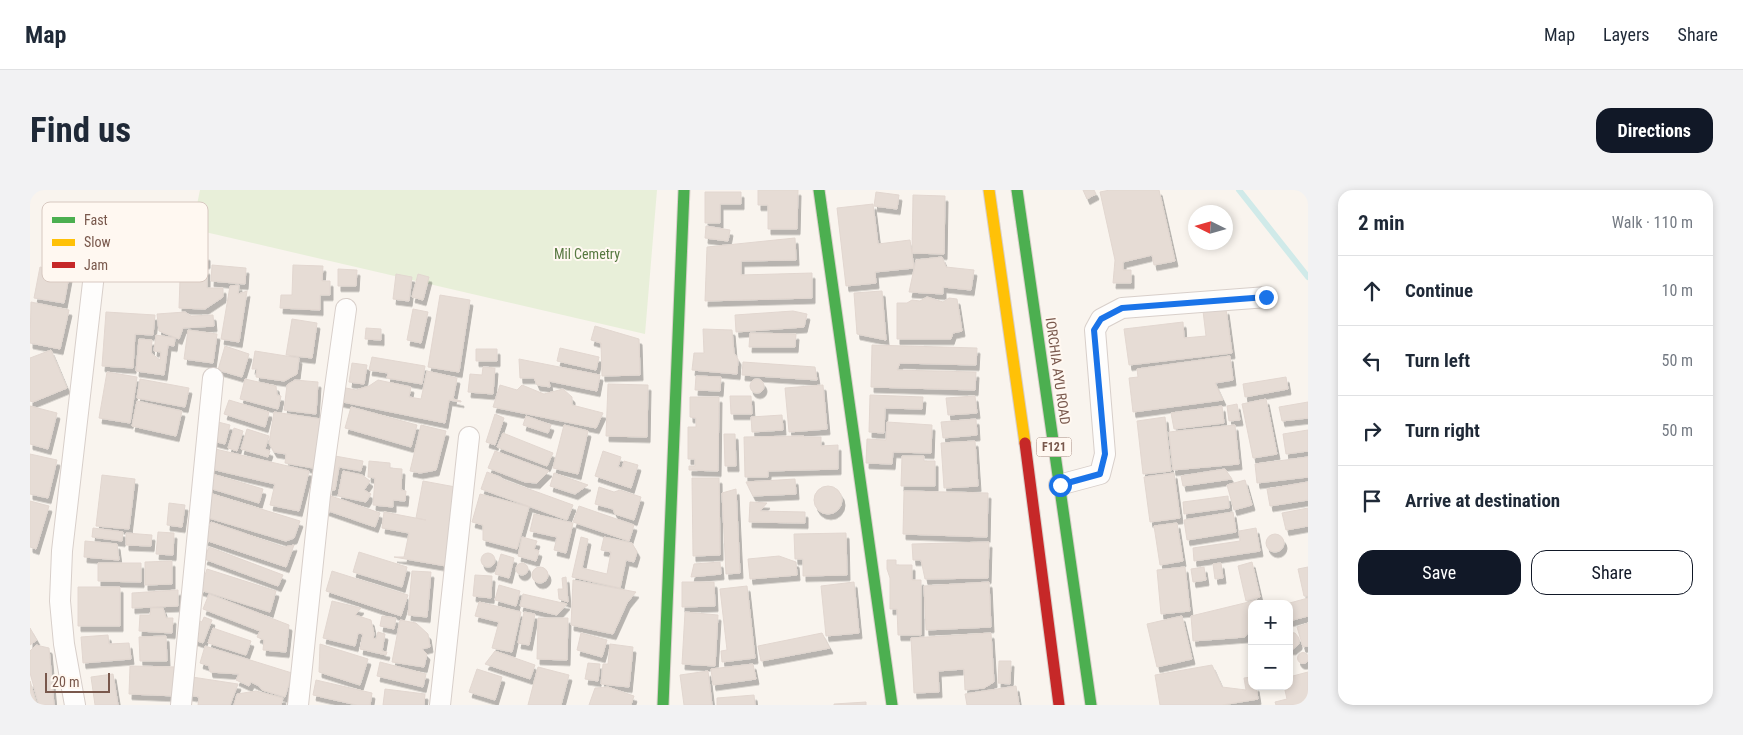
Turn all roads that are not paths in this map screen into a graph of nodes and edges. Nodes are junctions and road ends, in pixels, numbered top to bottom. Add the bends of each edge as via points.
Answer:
1 (684, 190) edge
2 (819, 190) edge
3 (989, 190) edge
4 (1017, 190) edge
5 (93, 282) edge
6 (1266, 297) dead end
7 (346, 309) dead end
8 (212, 378) dead end
9 (469, 437) dead end
10 (1060, 485) junction
11 (75, 705) edge
12 (182, 705) edge
13 (298, 705) edge
14 (440, 705) edge
15 (663, 705) edge
16 (892, 705) edge
17 (1058, 705) edge
18 (1091, 705) edge

1 - 15 main road
2 - 16 main road
3 - 17 main road, F121 via 1018,385
4 - 10 main road, IORCHIA AYU ROAD / F121
5 - 11 street via 60,593 64,644
6 - 10 street via 1122,308 1101,319 1094,330 1105,454 1100,474
7 - 13 street via 320,495
8 - 12 street
9 - 14 street
10 - 18 main road, IORCHIA AYU ROAD / F121

